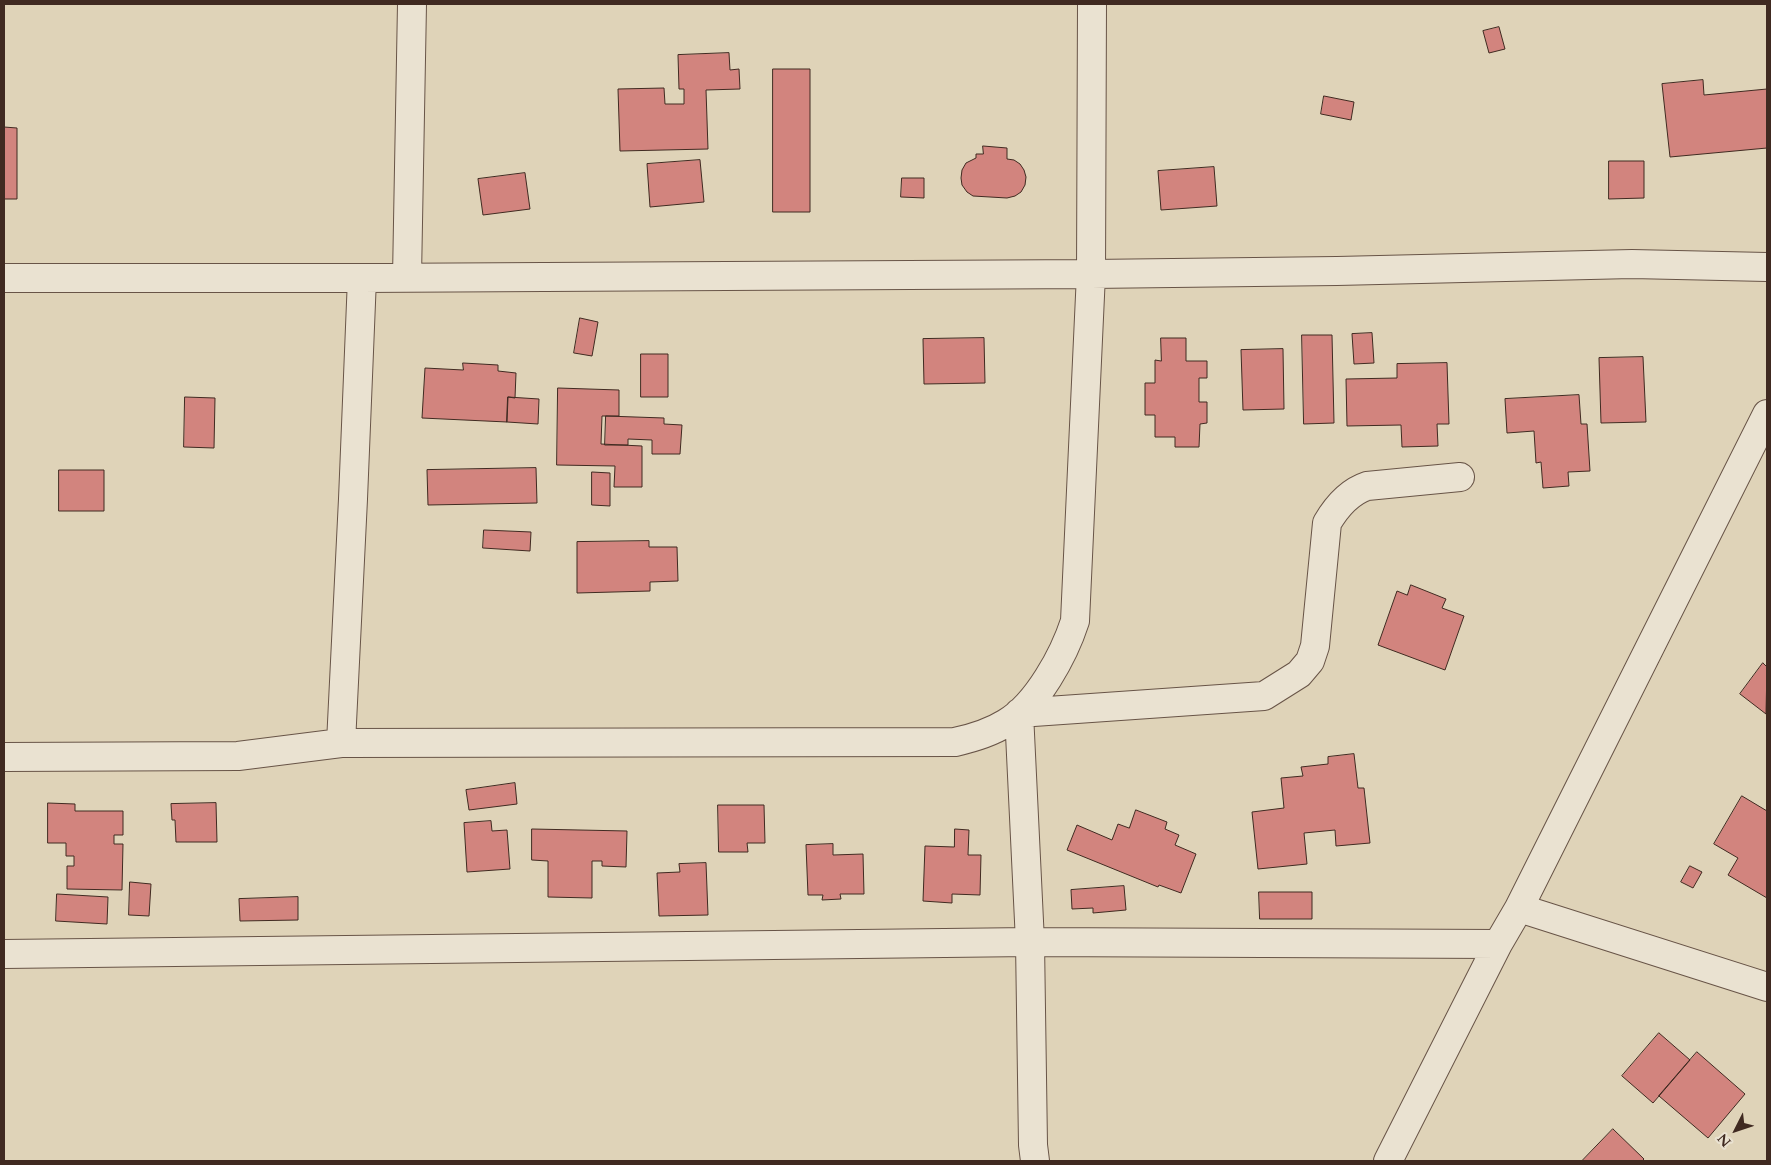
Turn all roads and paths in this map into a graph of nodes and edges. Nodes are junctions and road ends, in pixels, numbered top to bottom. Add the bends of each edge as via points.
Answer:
1 (412, 4) edge
2 (1092, 4) edge
3 (1767, 268) edge
4 (1091, 274) junction
5 (407, 277) junction
6 (4, 278) edge
7 (362, 278) junction
8 (1767, 414) edge
9 (1460, 477) dead end
10 (1019, 713) junction
11 (341, 743) junction
12 (4, 756) edge
13 (1518, 908) junction
14 (1030, 942) junction
15 (1498, 944) junction
16 (4, 954) edge
17 (1767, 987) edge
18 (1035, 1161) edge
19 (1388, 1161) edge

1 - 5 street
2 - 4 street
3 - 4 street via 1632,264
4 - 5 street
4 - 10 street via 1075,621 1059,659
5 - 7 street
6 - 7 street
7 - 11 street
8 - 13 street
9 - 10 street via 1367,486 1358,489 1336,508 1327,523 1315,646 1310,661 1299,674 1264,696
10 - 11 street via 993,730 955,742
10 - 14 street
11 - 12 street via 238,756
13 - 15 street
13 - 17 street
14 - 15 street
14 - 16 street
14 - 18 street
15 - 19 street

